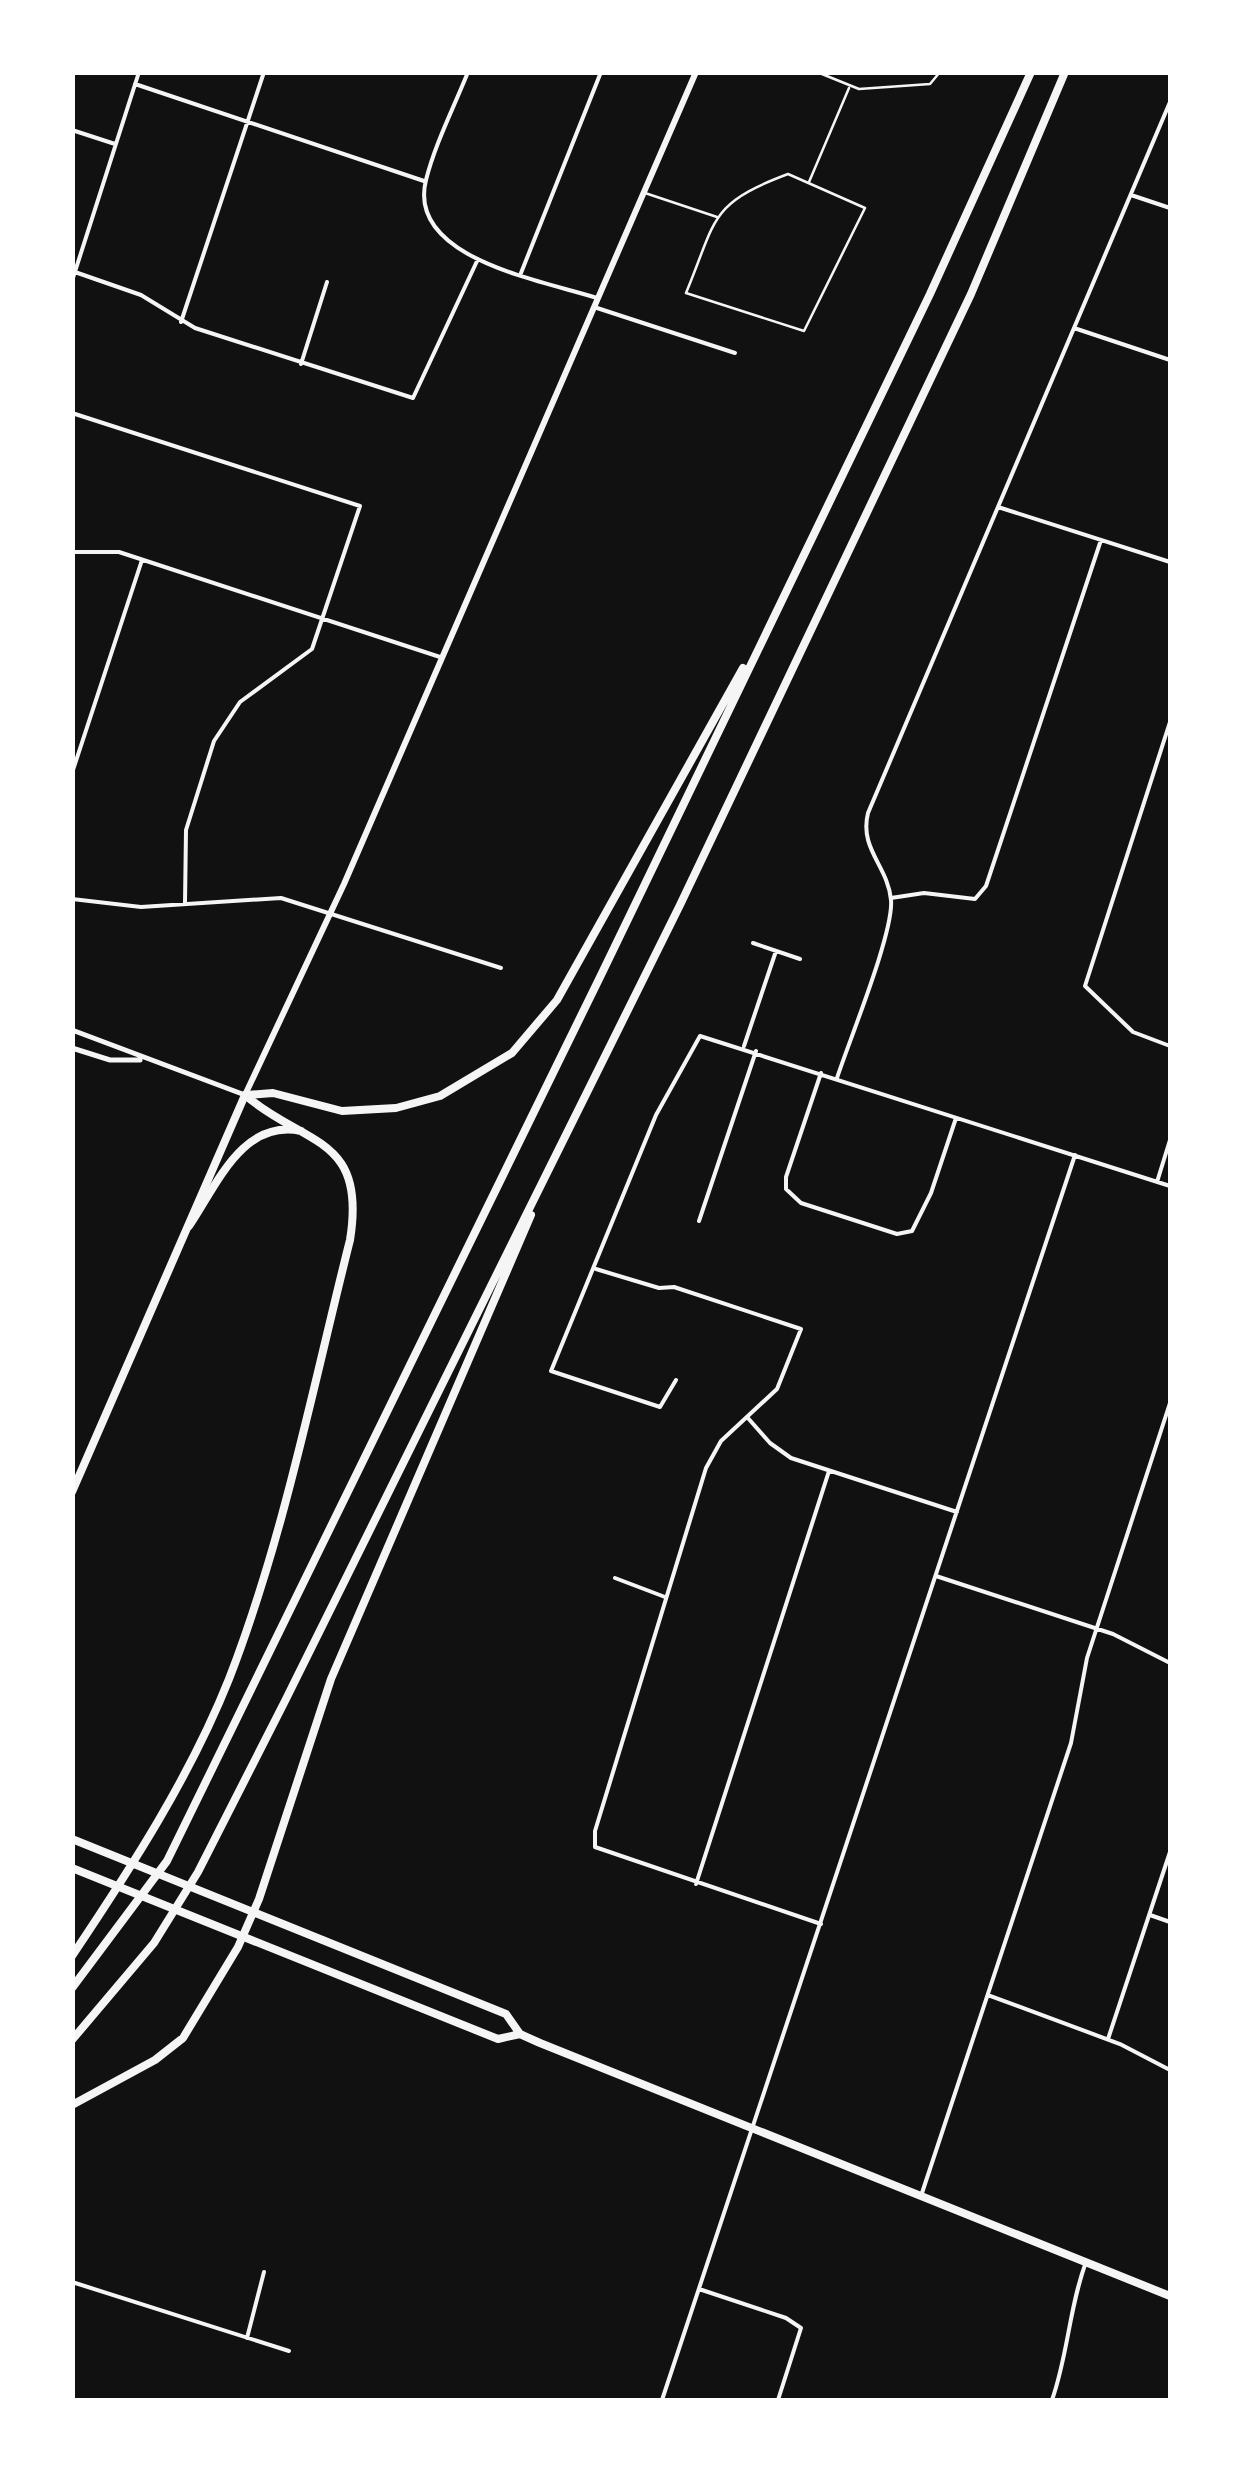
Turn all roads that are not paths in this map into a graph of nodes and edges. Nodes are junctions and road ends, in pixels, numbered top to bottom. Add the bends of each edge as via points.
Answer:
1 (138, 72) edge
2 (264, 72) edge
3 (468, 72) edge
4 (601, 72) edge
5 (696, 72) edge
6 (816, 72) edge
7 (940, 72) edge
8 (1031, 72) edge
9 (1066, 72) edge
10 (135, 84) junction
11 (850, 87) junction
12 (1170, 102) edge
13 (248, 122) junction
14 (72, 130) edge
15 (115, 144) junction
16 (425, 182) junction
17 (808, 182) junction
18 (643, 193) junction
19 (1131, 195) junction
20 (1170, 208) edge
21 (717, 217) junction
22 (478, 259) junction
23 (74, 272) edge
24 (521, 274) junction
25 (72, 281) edge
26 (327, 282) dead end
27 (598, 298) junction
28 (594, 307) junction
29 (181, 322) junction
30 (1074, 328) junction
31 (735, 353) dead end
32 (1170, 360) edge
33 (301, 364) junction
34 (72, 413) edge
35 (998, 506) junction
36 (1101, 540) junction
37 (72, 552) edge
38 (142, 560) junction
39 (1170, 562) edge
40 (777, 608) junction
41 (324, 618) junction
42 (442, 658) junction
43 (1170, 722) edge
44 (72, 772) edge
45 (891, 898) junction
46 (72, 900) edge
47 (185, 903) junction
48 (332, 912) junction
49 (753, 943) dead end
50 (776, 950) junction
51 (800, 958) dead end
52 (501, 968) dead end
53 (72, 1030) edge
54 (1170, 1046) edge
55 (744, 1047) junction
56 (72, 1048) edge
57 (756, 1051) junction
58 (143, 1060) junction
59 (821, 1073) junction
60 (837, 1078) junction
61 (245, 1095) junction
62 (956, 1118) junction
63 (306, 1132) junction
64 (1170, 1140) edge
65 (558, 1151) junction
66 (1075, 1155) junction
67 (1157, 1182) junction
68 (1170, 1186) edge
69 (700, 1221) dead end
70 (189, 1226) junction
71 (596, 1269) junction
72 (676, 1380) dead end
73 (1170, 1403) edge
74 (747, 1416) junction
75 (828, 1471) junction
76 (72, 1492) edge
77 (957, 1512) junction
78 (936, 1576) junction
79 (615, 1578) dead end
80 (665, 1597) junction
81 (1096, 1629) junction
82 (1170, 1663) edge
83 (72, 1837) edge
84 (1170, 1852) edge
85 (72, 1868) edge
86 (696, 1884) junction
87 (254, 1912) junction
88 (1150, 1914) junction
89 (1170, 1922) edge
90 (822, 1924) junction
91 (244, 1937) junction
92 (72, 1956) edge
93 (72, 1988) edge
94 (988, 1995) junction
95 (520, 2034) junction
96 (1108, 2039) junction
97 (72, 2040) edge
98 (1170, 2070) edge
99 (72, 2106) edge
100 (752, 2129) junction
101 (920, 2196) junction
102 (1086, 2262) junction
103 (264, 2272) dead end
104 (72, 2282) edge
105 (698, 2289) junction
106 (1170, 2296) edge
107 (248, 2338) junction
108 (289, 2351) dead end
109 (662, 2400) edge
110 (778, 2400) edge
111 (1052, 2400) edge

1 - 10 street
2 - 13 street
3 - 16 street
4 - 24 street
5 - 18 main road
6 - 11 lane
7 - 11 lane via 930,84
8 - 40 main road
9 - 65 main road via 971,294
10 - 13 street
10 - 15 street
11 - 17 lane
12 - 19 street
13 - 16 street
13 - 29 street
14 - 15 street
15 - 23 street
16 - 22 street via 427,213 438,233
17 - 21 lane via 788,174 738,195
17 - 21 lane via 865,208 804,331 686,293
18 - 21 lane
18 - 27 main road
19 - 20 street
19 - 30 street
22 - 24 street
22 - 33 street via 412,398
23 - 25 street
23 - 29 street via 141,296
24 - 27 street
26 - 33 street
27 - 28 main road
28 - 31 street
28 - 42 main road
29 - 33 street
30 - 32 street
30 - 35 street
34 - 41 street via 360,506
35 - 36 street
35 - 45 street via 868,813 866,844
36 - 39 street
36 - 45 street via 986,886 975,899 924,893
37 - 38 street via 98,549
38 - 41 street
38 - 44 street
40 - 61 main road via 557,1000 512,1053 440,1096 396,1108 342,1111 273,1093
40 - 93 main road via 167,1861
41 - 42 street
41 - 47 street via 308,654 240,702 214,741 186,830
42 - 48 main road
43 - 54 street via 1085,986 1133,1032
45 - 60 street
46 - 47 street via 128,907
47 - 48 street via 264,897
48 - 52 street
48 - 61 main road
49 - 50 street
50 - 51 street
50 - 55 street
53 - 58 street
55 - 57 street
55 - 71 street via 700,1036 648,1133
56 - 58 street via 110,1060
57 - 59 street
57 - 69 street
58 - 61 street
59 - 60 street
59 - 62 street via 786,1177 786,1189 801,1204 908,1232 931,1194
60 - 62 street
61 - 63 main road
61 - 70 main road
62 - 66 street
63 - 70 main road via 277,1127 253,1137
63 - 92 main road via 343,1166 354,1218 264,1580 228,1682 144,1848
64 - 67 street
65 - 87 main road via 331,1679
65 - 97 main road via 198,1872 154,1943
66 - 67 street
66 - 77 street
67 - 68 street
70 - 76 main road
71 - 72 street via 551,1372 660,1407
71 - 74 street via 801,1328 787,1372
73 - 81 street
74 - 75 street via 780,1451
74 - 80 street via 706,1468
75 - 77 street
75 - 86 street
77 - 78 street
78 - 81 street
78 - 90 street
79 - 80 street
80 - 86 street via 595,1847
81 - 82 street
81 - 94 street via 1071,1742
83 - 87 main road
84 - 88 street
85 - 91 main road
86 - 90 street
87 - 91 main road
87 - 95 main road via 506,2014
88 - 89 street
88 - 96 street
90 - 100 street
91 - 95 main road via 498,2039
91 - 99 main road via 184,2038
94 - 96 street
94 - 101 street
95 - 100 main road
96 - 98 street
100 - 101 main road
100 - 105 street
101 - 102 main road
102 - 106 main road
102 - 111 street
103 - 107 street
104 - 107 street
105 - 109 street
105 - 110 street via 802,2328
107 - 108 street

